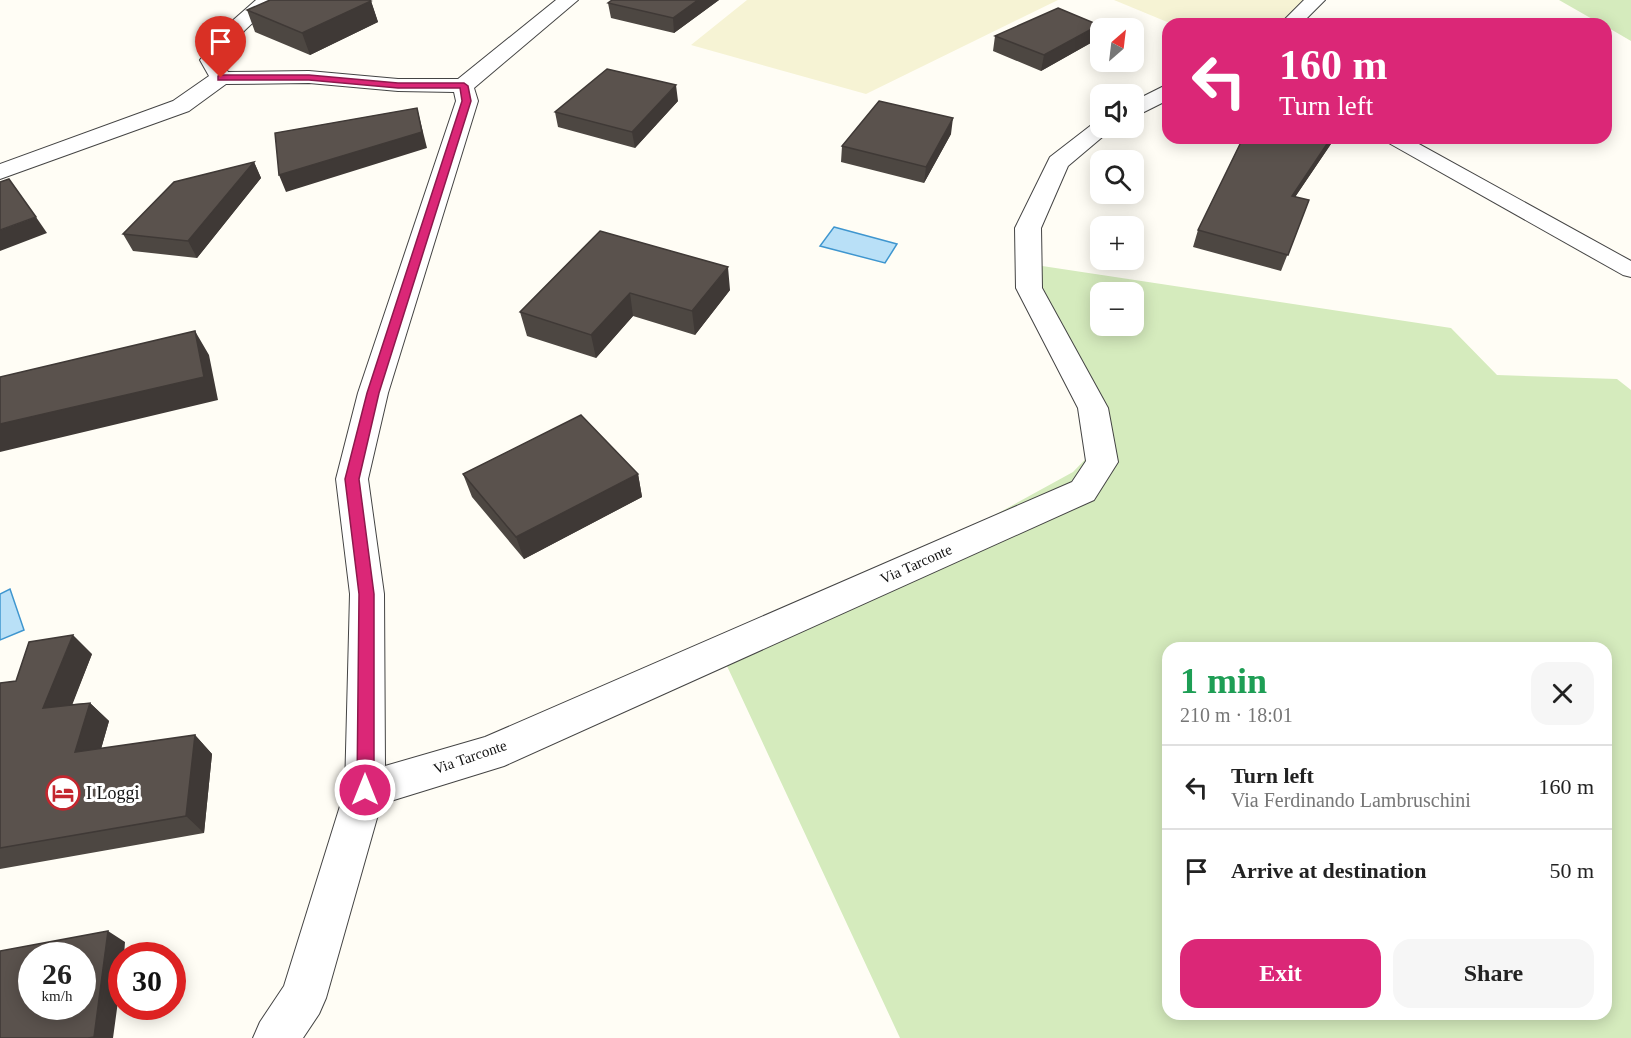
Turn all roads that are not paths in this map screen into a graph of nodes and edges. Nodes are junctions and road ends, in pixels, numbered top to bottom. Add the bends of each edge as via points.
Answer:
1 (267, 0) edge
2 (568, 0) edge
3 (1315, 0) edge
4 (1296, 18) edge
5 (221, 78) junction
6 (464, 86) junction
7 (1162, 94) edge
8 (1144, 104) edge
9 (1090, 137) edge
10 (1405, 144) edge
11 (0, 172) edge
12 (1631, 270) edge
13 (365, 790) junction
14 (276, 1038) edge

1 - 5 street via 238,26 210,60
2 - 6 street
3 - 4 street
5 - 6 street via 309,77
5 - 11 street via 181,106
6 - 13 street via 467,101 373,393 352,479 367,594
7 - 8 street
9 - 13 street, Via Tarconte via 1058,162 1029,228 1029,288 1093,408 1102,462 1083,491 490,753
10 - 12 lane
13 - 14 street via 303,998

